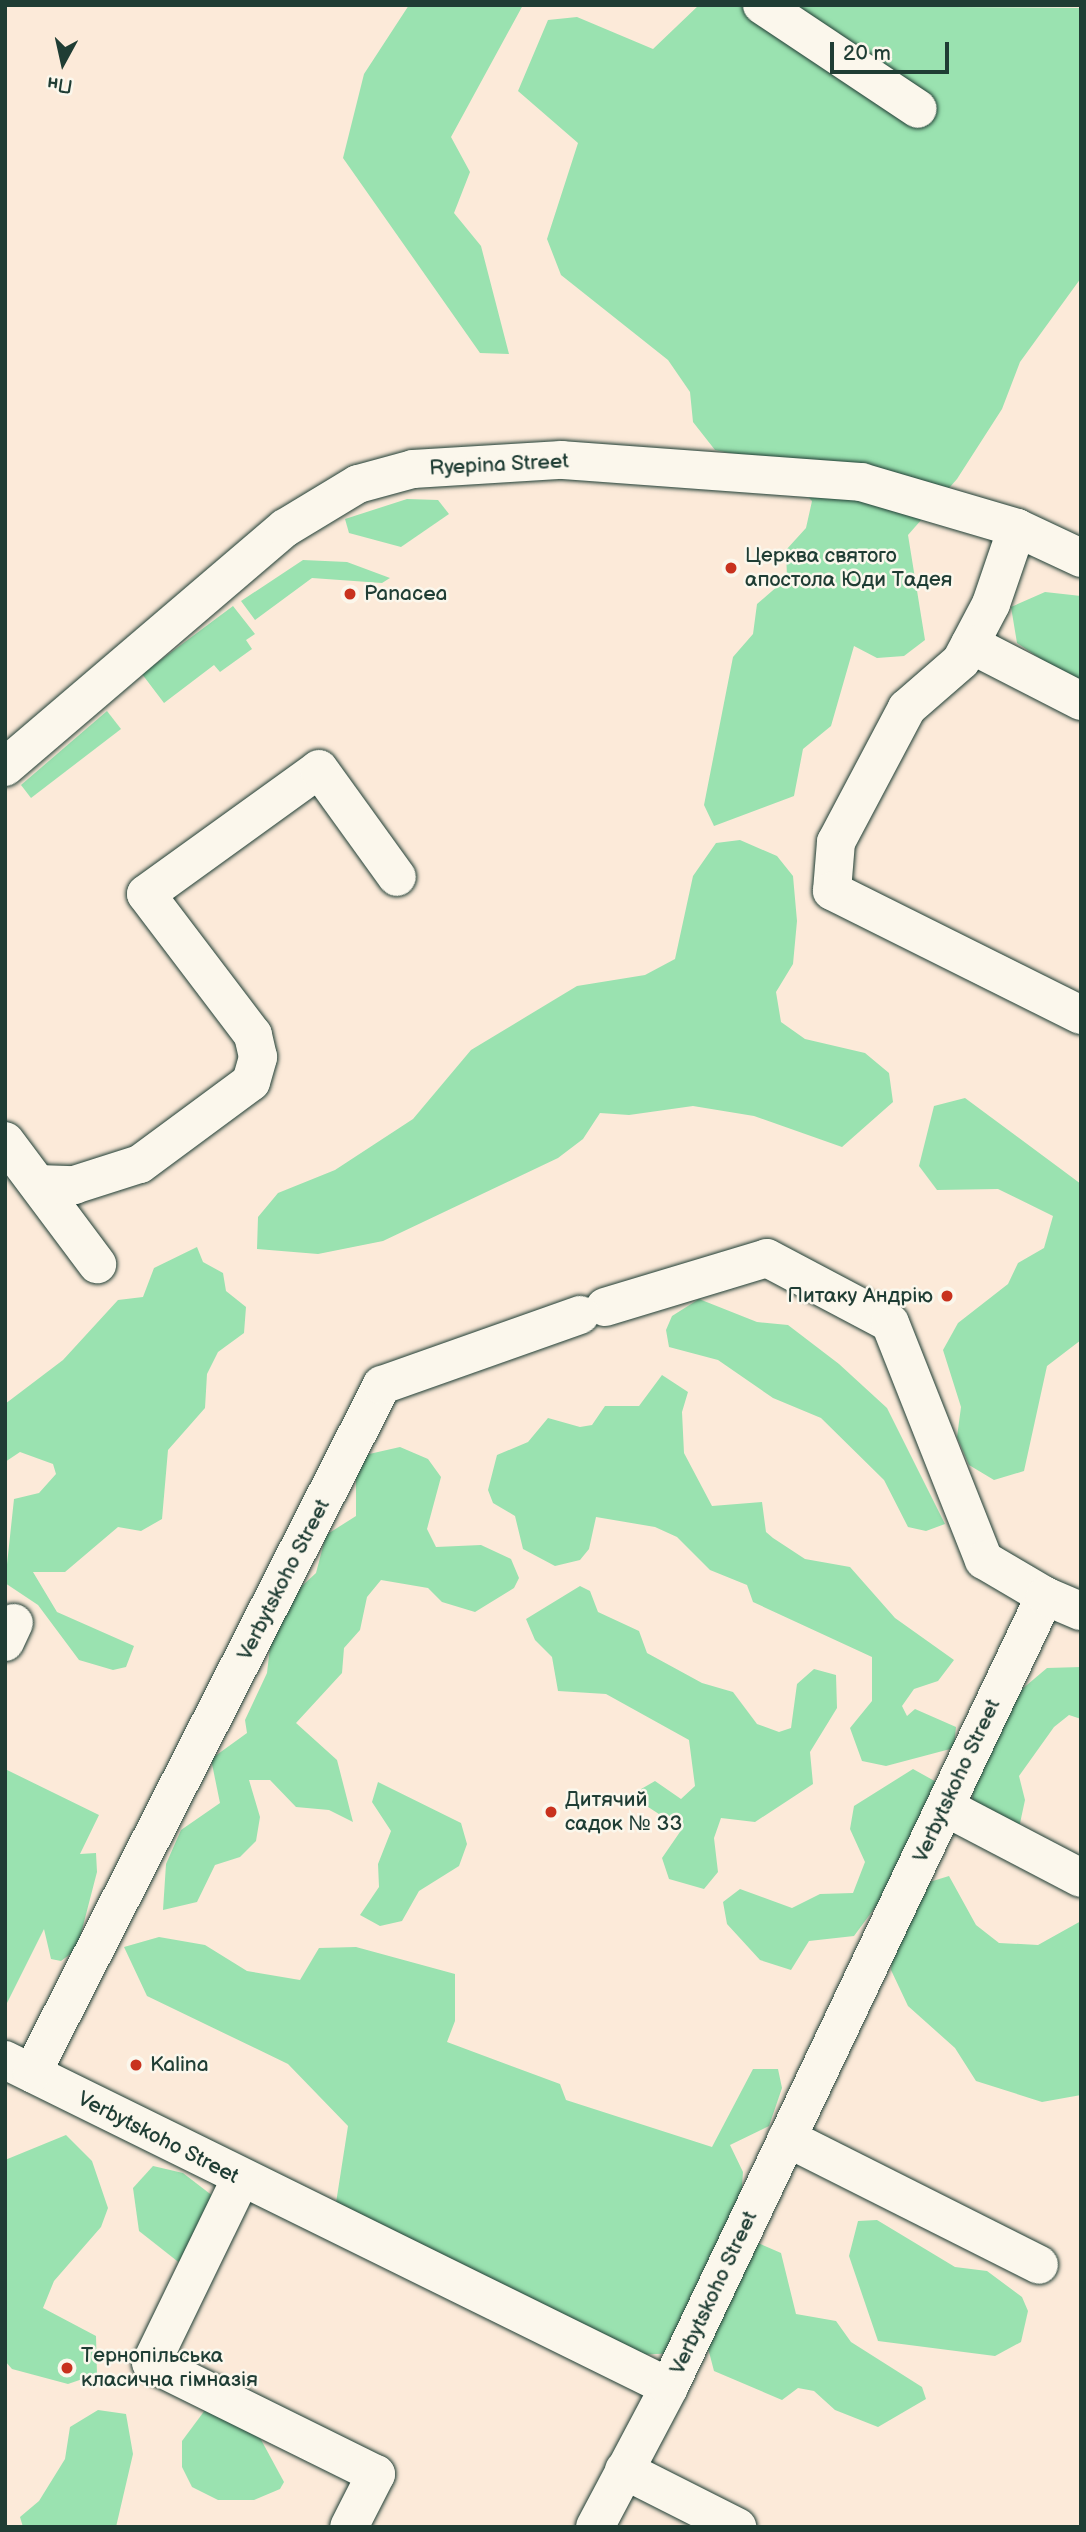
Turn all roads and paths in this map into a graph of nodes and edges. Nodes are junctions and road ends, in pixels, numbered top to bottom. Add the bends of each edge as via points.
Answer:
1 (762, 5) edge
2 (918, 109) dead end
3 (1017, 528) junction
4 (1081, 558) edge
5 (970, 644) junction
6 (1081, 701) edge
7 (5, 767) edge
8 (397, 877) dead end
9 (1081, 1015) edge
10 (5, 1141) edge
11 (38, 1184) junction
12 (97, 1264) dead end
13 (1045, 1596) junction
14 (1081, 1611) edge
15 (945, 1807) junction
16 (1081, 1878) edge
17 (19, 2066) edge
18 (787, 2138) junction
19 (240, 2180) junction
20 (1039, 2265) dead end
21 (669, 2387) junction
22 (624, 2470) junction
23 (349, 2527) edge
24 (595, 2527) edge
25 (737, 2527) edge

1 - 2 street
3 - 4 street, Ryepina Street
3 - 5 street
3 - 7 street, Ryepina Street via 861,482 739,469 562,460 413,469 358,484 285,528
5 - 6 street
5 - 9 street via 961,661 907,708 836,842 832,891
8 - 11 street via 319,769 146,894 253,1035 258,1057 251,1083 140,1164 74,1185
10 - 11 street
11 - 12 street
13 - 14 street
13 - 15 street, Verbytskoho Street
13 - 17 street, Verbytskoho Street via 984,1560 890,1324 767,1258 593,1311 382,1385
15 - 16 street
15 - 18 street, Verbytskoho Street
17 - 19 street, Verbytskoho Street
18 - 20 street
18 - 21 street, Verbytskoho Street
19 - 21 street, Verbytskoho Street
19 - 23 street via 151,2363 376,2474
21 - 22 street
22 - 24 street
22 - 25 street

